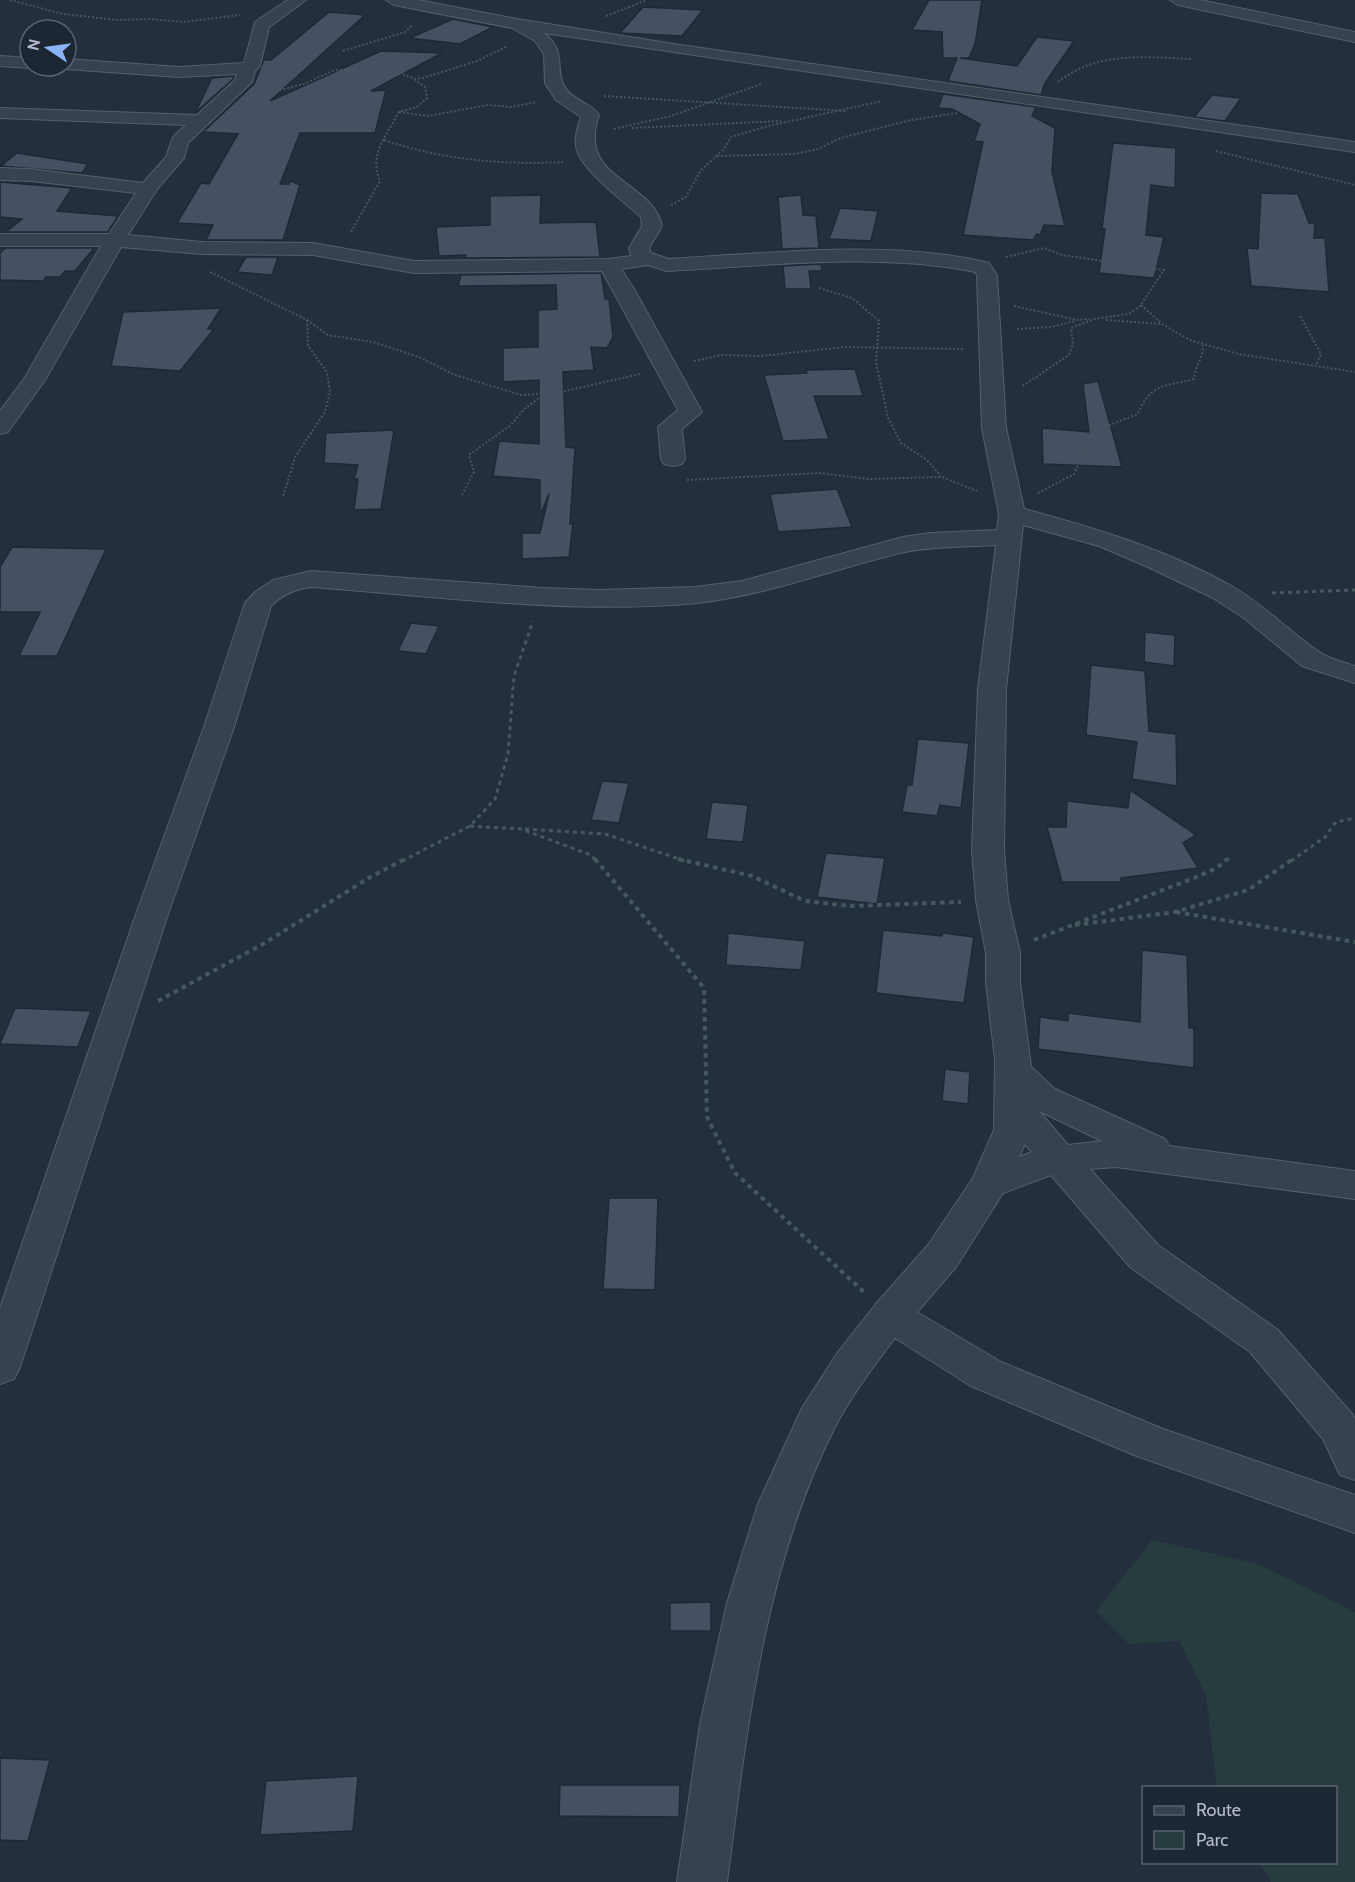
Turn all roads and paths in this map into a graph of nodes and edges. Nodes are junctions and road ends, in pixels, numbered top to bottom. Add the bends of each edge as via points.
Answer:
1 (10, 0) edge
2 (298, 0) edge
3 (394, 0) edge
4 (1178, 0) edge
5 (456, 10) junction
6 (277, 13) junction
7 (518, 24) junction
8 (1355, 37) edge
9 (542, 40) junction
10 (343, 51) dead end
11 (1192, 59) dead end
12 (0, 62) edge
13 (18, 63) edge
14 (78, 65) edge
15 (247, 68) junction
16 (415, 79) junction
17 (767, 81) dead end
18 (1056, 85) dead end
19 (935, 87) junction
20 (228, 97) junction
21 (564, 97) junction
22 (707, 103) junction
23 (846, 111) junction
24 (399, 112) junction
25 (960, 112) dead end
26 (0, 113) edge
27 (590, 115) junction
28 (200, 120) junction
29 (795, 120) junction
30 (616, 130) junction
31 (384, 140) junction
32 (585, 140) junction
33 (1355, 147) edge
34 (717, 156) junction
35 (593, 160) junction
36 (0, 174) edge
37 (148, 189) junction
38 (648, 213) junction
39 (0, 240) edge
40 (115, 240) junction
41 (166, 245) junction
42 (327, 250) junction
43 (649, 259) junction
44 (970, 264) junction
45 (608, 265) junction
46 (819, 288) dead end
47 (988, 299) junction
48 (1141, 305) junction
49 (1300, 316) dead end
50 (1094, 319) junction
51 (307, 320) junction
52 (1077, 320) junction
53 (1161, 324) junction
54 (990, 338) junction
55 (1203, 345) junction
56 (877, 348) junction
57 (1316, 365) junction
58 (666, 368) junction
59 (1355, 372) edge
60 (547, 393) junction
61 (993, 402) junction
62 (0, 427) edge
63 (673, 459) joint
64 (942, 477) junction
65 (462, 495) dead end
66 (283, 497) dead end
67 (1011, 526) junction
68 (1355, 590) edge
69 (1222, 592) junction
70 (543, 596) junction
71 (1355, 675) edge
72 (1355, 818) edge
73 (470, 826) junction
74 (521, 828) junction
75 (1230, 857) dead end
76 (992, 900) junction
77 (1175, 912) junction
78 (1075, 925) junction
79 (1355, 942) edge
80 (1003, 953) junction
81 (114, 1026) junction
82 (1013, 1088) junction
83 (1061, 1159) junction
84 (1178, 1161) junction
85 (990, 1183) junction
86 (1355, 1185) edge
87 (890, 1315) junction
88 (0, 1367) edge
89 (1355, 1462) edge
90 (1355, 1514) edge
91 (702, 1882) edge

1 - 6 path via 63,14 117,20 183,22
2 - 6 street
3 - 5 street
4 - 8 street
5 - 7 street
5 - 10 path via 414,23 405,32 383,40
6 - 15 street via 261,25 252,66
7 - 9 street
7 - 19 street
9 - 16 path via 505,46 477,61
9 - 21 street via 552,54 554,83
11 - 18 path via 1095,62 1065,75
12 - 13 street
14 - 15 street via 178,72
15 - 20 street via 243,81
16 - 20 path via 391,69 335,70 282,90
16 - 24 path via 428,90 428,98 417,107
17 - 22 path
19 - 23 path
19 - 33 street
20 - 28 street
21 - 22 path via 638,97
21 - 24 path via 428,116
21 - 27 street
22 - 23 path
22 - 30 path
23 - 29 path
24 - 31 path
25 - 34 path via 911,120 795,154
26 - 28 street
27 - 30 path
27 - 32 street
28 - 37 street via 179,141 175,158
29 - 30 path
29 - 34 path via 731,137 727,149
30 - 32 path
31 - 35 path via 418,152 484,164
31 - 42 path via 373,162 380,181 347,241
32 - 35 street via 586,152
34 - 38 path via 705,165 691,194 682,202
35 - 38 street
36 - 37 street
37 - 40 street
38 - 43 street via 652,226 639,248 642,259
39 - 40 street
40 - 41 street
40 - 62 street via 34,380
41 - 42 street
41 - 51 path via 214,274
42 - 45 street via 414,267
43 - 44 street via 667,265 811,257 883,257
43 - 45 street
44 - 47 street via 982,267 987,275
44 - 48 path via 1044,248 1062,255 1164,270
45 - 58 street
46 - 56 path via 844,293 879,321
47 - 52 path
47 - 54 street
48 - 50 path via 1129,314
48 - 53 path
49 - 57 path via 1321,354
50 - 52 path
50 - 53 path
50 - 61 path via 1071,328 1073,344 1069,355
51 - 60 path via 328,335 373,342 419,357 455,375 521,395
51 - 66 path via 308,346 327,372 330,392 325,412 295,457
52 - 54 path
53 - 55 path
54 - 56 path via 968,348
54 - 61 street
55 - 57 path
55 - 67 path via 1203,358 1194,369 1194,379 1156,387 1143,397 1138,414 1094,431 1074,474 1024,503
56 - 58 path via 722,355
56 - 64 path via 876,363 888,418 901,443 927,460
57 - 59 path
58 - 60 path
58 - 63 street via 690,412 670,427
60 - 65 path via 469,455 474,472
61 - 67 street
63 - 64 path via 675,481 819,473 868,479
64 - 67 path via 977,492
67 - 69 street via 1059,525 1108,541
67 - 70 street via 903,545 765,584 695,595
67 - 76 street via 991,700 988,850
68 - 69 path
69 - 71 street via 1254,612 1312,660
70 - 73 path via 514,676 508,754 495,799
70 - 81 street via 311,579 288,582 268,592 258,603 219,727
72 - 77 path via 1336,822 1325,837 1248,890
73 - 74 path
73 - 81 path via 372,876 263,944
74 - 76 path via 605,834 673,858 752,876 806,901 851,906
74 - 87 path via 591,855 704,988 707,1117 735,1173
75 - 78 path via 1217,868
76 - 80 street
77 - 78 path
77 - 79 path
78 - 80 path
80 - 82 street
81 - 88 street
82 - 83 street
82 - 84 street
82 - 85 street via 1012,1130
83 - 84 street via 1116,1153
83 - 85 street
83 - 89 street via 1144,1256 1264,1341 1338,1427
84 - 86 street
85 - 87 street via 942,1256
87 - 90 street via 986,1374 1149,1442
87 - 91 street via 852,1364 817,1420 780,1504 750,1604 724,1724

